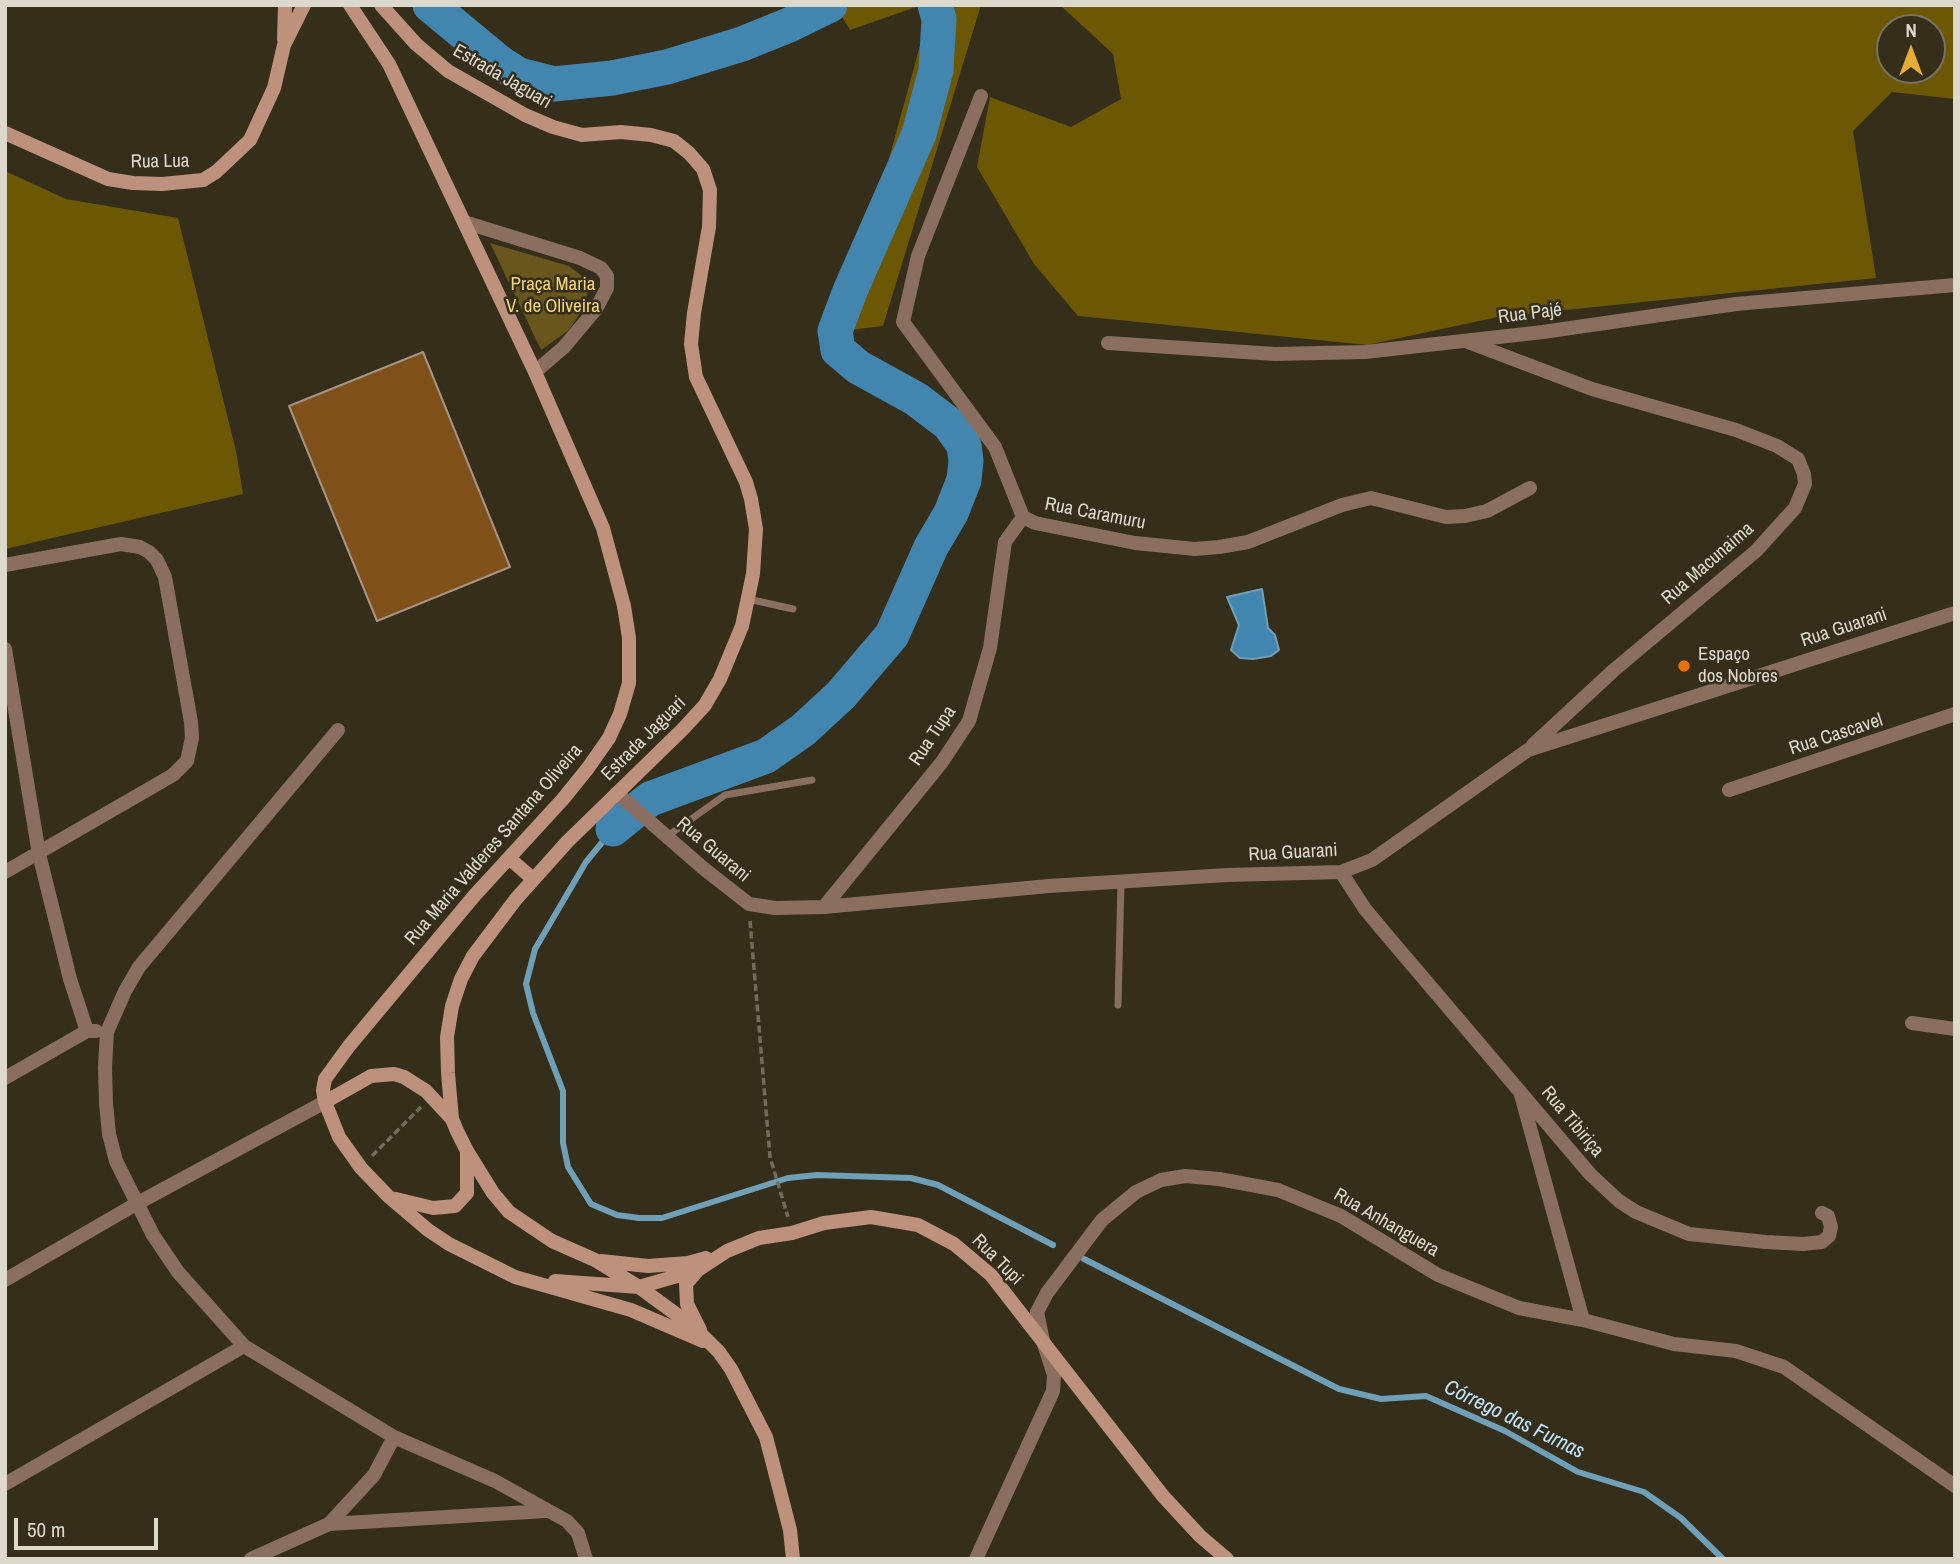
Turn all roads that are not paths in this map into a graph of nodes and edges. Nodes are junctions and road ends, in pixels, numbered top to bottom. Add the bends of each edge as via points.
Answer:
1 (285, 5) edge
2 (304, 5) edge
3 (351, 5) edge
4 (381, 5) edge
5 (284, 45) junction
6 (981, 96) dead end
7 (5, 133) edge
8 (464, 222) junction
9 (1955, 285) edge
10 (1463, 341) junction
11 (1108, 343) dead end
12 (535, 372) junction
13 (1530, 488) dead end
14 (1023, 517) junction
15 (5, 565) edge
16 (748, 599) junction
17 (793, 609) dead end
18 (1955, 613) edge
19 (5, 649) edge
20 (1955, 714) edge
21 (338, 730) dead end
22 (1528, 750) junction
23 (812, 780) dead end
24 (1729, 790) dead end
25 (617, 793) junction
26 (666, 837) junction
27 (38, 854) junction
28 (509, 858) junction
29 (5, 872) edge
30 (1341, 872) junction
31 (534, 879) junction
32 (1121, 882) junction
33 (824, 907) junction
34 (1118, 1005) dead end
35 (1912, 1023) dead end
36 (1955, 1028) edge
37 (88, 1031) junction
38 (107, 1032) junction
39 (5, 1078) edge
40 (1520, 1090) junction
41 (325, 1102) junction
42 (452, 1119) junction
43 (467, 1151) junction
44 (388, 1196) junction
45 (136, 1204) junction
46 (1822, 1213) dead end
47 (727, 1251) junction
48 (595, 1261) junction
49 (698, 1270) junction
50 (515, 1277) junction
51 (5, 1280) edge
52 (639, 1287) junction
53 (1583, 1320) junction
54 (706, 1339) junction
55 (1043, 1341) junction
56 (244, 1346) junction
57 (394, 1437) junction
58 (5, 1484) edge
59 (1955, 1486) edge
60 (548, 1511) junction
61 (329, 1524) junction
62 (251, 1559) edge
63 (586, 1559) edge
64 (793, 1559) edge
65 (976, 1559) edge
66 (1227, 1559) edge

1 - 5 main road, Rua Lua
2 - 5 main road, Rua Lua
3 - 8 main road, Rua Maria Valderes Santana Oliveira via 389,64
4 - 16 main road, Estrada Jaguari via 448,71 525,115 582,135 621,132 674,141 703,169 711,206 694,313 692,359 751,499 755,529
5 - 7 main road, Rua Lua via 274,88 250,140 203,180 162,184 108,179
6 - 14 street, Rua Caramuru via 918,256 903,322 995,447
8 - 12 main road, Rua Maria Valderes Santana Oliveira
8 - 12 street via 580,258 607,276 607,288 596,309
9 - 10 street, Rua Pajé via 1736,304
10 - 11 street, Rua Pajé via 1324,354
10 - 22 street, Rua Macunaima via 1592,389 1736,430 1777,446 1798,460 1804,474 1805,484 1795,508 1756,551 1614,670
12 - 28 main road, Rua Maria Valderes Santana Oliveira via 603,528 624,606 629,683 620,714 602,748
13 - 14 street, Rua Caramuru via 1486,512 1465,516 1446,517 1371,498 1248,542 1195,549 1135,543
14 - 33 street, Rua Tupa via 1005,542 989,648 969,721 942,762
15 - 27 street via 121,544 149,552 165,577 191,722 187,761 173,775
16 - 17 lane
16 - 25 main road, Estrada Jaguari via 738,637 705,705
18 - 22 street, Rua Guarani
19 - 27 street
20 - 24 street, Rua Cascavel
21 - 38 street via 139,967
22 - 30 street, Rua Guarani via 1371,860
23 - 26 lane via 725,795
25 - 26 street, Rua Guarani
25 - 31 main road, Estrada Jaguari
26 - 33 street, Rua Guarani via 749,905
27 - 29 street
27 - 37 street
28 - 31 main road
28 - 41 main road, Rua Maria Valderes Santana Oliveira via 329,1071 323,1090
30 - 32 street, Rua Guarani
30 - 40 street, Rua Tibiriça via 1365,909
31 - 42 main road, Estrada Jaguari via 461,979 452,1006 447,1052
32 - 33 street, Rua Guarani
32 - 34 lane
35 - 36 street
37 - 38 street
37 - 39 street
38 - 45 street via 109,1134
40 - 46 street, Rua Tibiriça via 1590,1174 1619,1201 1689,1234 1813,1244 1829,1236 1828,1216
40 - 53 street
41 - 42 main road via 382,1074 404,1077
41 - 44 main road via 339,1137
41 - 45 street
42 - 43 main road, Estrada Jaguari
43 - 44 main road via 467,1193 455,1206 433,1208
43 - 48 main road, Estrada Jaguari via 509,1212 552,1241
44 - 50 main road via 449,1244
45 - 51 street
45 - 56 street via 178,1272
47 - 48 main road via 688,1263 648,1266
47 - 49 main road, Rua Tupi
47 - 55 main road, Rua Tupi via 759,1238 824,1223 871,1217 918,1225 954,1244 991,1275
48 - 52 main road, Estrada Jaguari
49 - 52 main road, Rua Tupi
49 - 54 main road via 686,1284 687,1304
50 - 52 main road
50 - 54 main road via 631,1310
52 - 54 main road, Estrada Jaguari
53 - 55 street, Rua Anhanguera via 1519,1308 1438,1275 1341,1216 1278,1190 1185,1177 1161,1180 1136,1192 1102,1220 1046,1293 1037,1312
53 - 59 street, Rua Anhanguera via 1674,1344 1736,1351 1784,1367
54 - 64 main road via 731,1370 766,1437
55 - 65 street, Rua Anhanguera via 1054,1375 1053,1391
55 - 66 main road, Rua Tupi via 1163,1496
56 - 57 street
56 - 58 street
57 - 60 street via 495,1481
57 - 61 street via 374,1475
60 - 61 street
60 - 63 street via 575,1527
61 - 62 street

